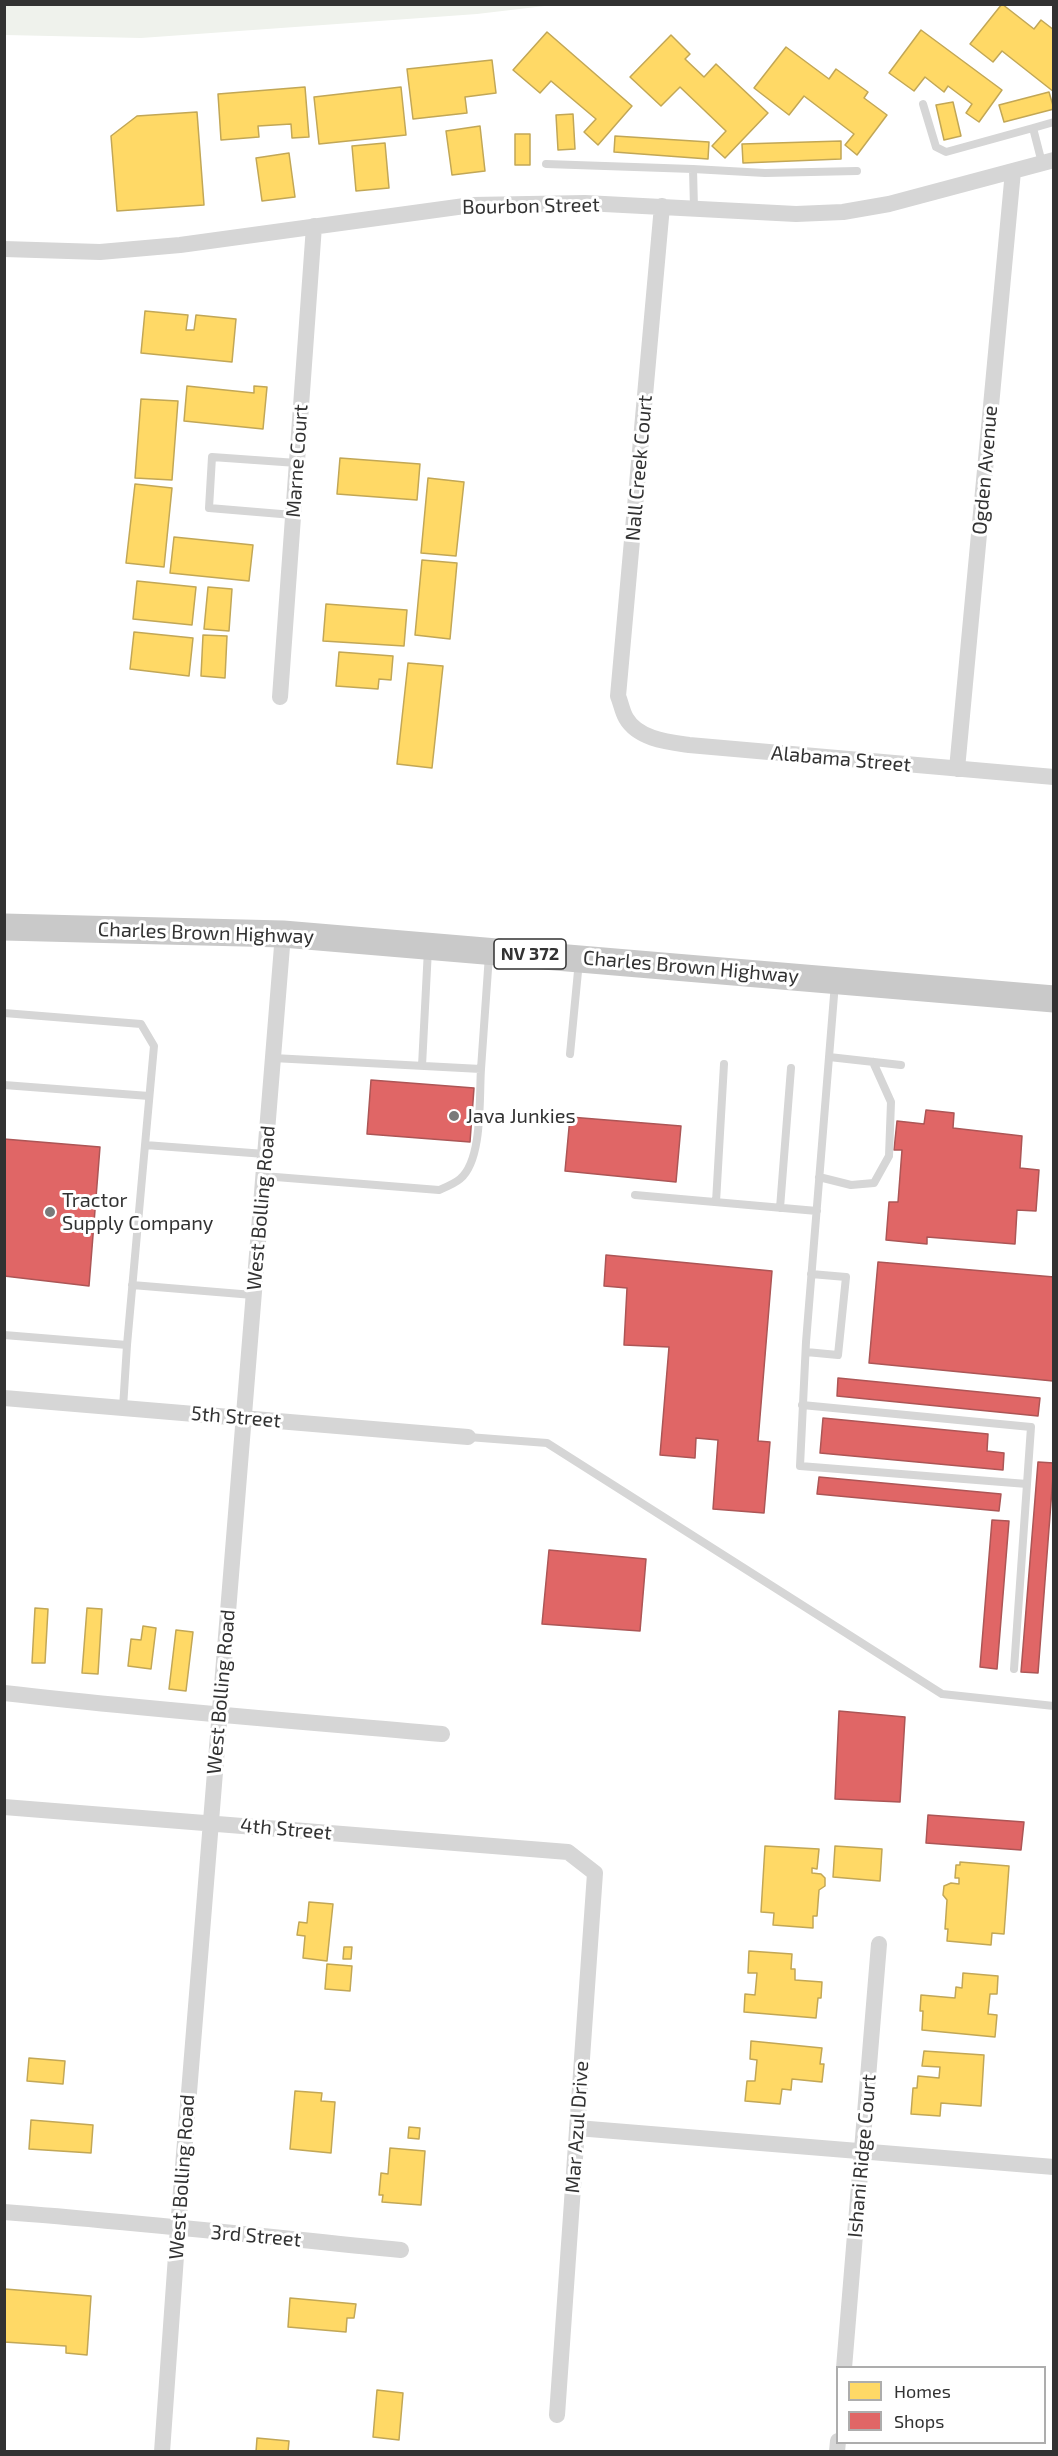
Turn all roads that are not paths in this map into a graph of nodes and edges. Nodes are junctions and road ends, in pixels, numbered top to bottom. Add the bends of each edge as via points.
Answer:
1 (923, 104) dead end
2 (1053, 122) edge
3 (1033, 128) junction
4 (1048, 161) edge
5 (546, 164) dead end
6 (693, 169) junction
7 (857, 171) dead end
8 (1012, 171) junction
9 (662, 206) junction
10 (694, 208) junction
11 (314, 226) junction
12 (4, 249) edge
13 (297, 463) junction
14 (293, 514) junction
15 (280, 697) dead end
16 (633, 726) joint
17 (957, 769) junction
18 (1053, 777) edge
19 (4, 927) edge
20 (283, 934) junction
21 (429, 946) junction
22 (490, 951) junction
23 (580, 958) junction
24 (836, 979) junction
25 (1053, 999) edge
26 (4, 1013) edge
27 (570, 1053) dead end
28 (829, 1057) junction
29 (273, 1058) junction
30 (873, 1062) junction
31 (724, 1064) dead end
32 (901, 1065) dead end
33 (422, 1066) junction
34 (791, 1068) dead end
35 (481, 1069) junction
36 (4, 1085) edge
37 (149, 1096) junction
38 (145, 1145) junction
39 (265, 1154) junction
40 (263, 1176) junction
41 (819, 1178) junction
42 (635, 1195) dead end
43 (716, 1202) junction
44 (780, 1208) junction
45 (817, 1211) junction
46 (812, 1274) junction
47 (132, 1285) junction
48 (254, 1295) junction
49 (4, 1335) edge
50 (127, 1345) junction
51 (806, 1352) junction
52 (4, 1398) edge
53 (802, 1405) junction
54 (123, 1408) junction
55 (244, 1418) junction
56 (468, 1437) joint
57 (1027, 1484) junction
58 (1014, 1669) dead end
59 (4, 1693) edge
60 (1053, 1706) edge
61 (219, 1714) junction
62 (442, 1734) dead end
63 (4, 1806) edge
64 (211, 1823) junction
65 (568, 1852) joint
66 (879, 1944) dead end
67 (577, 2128) junction
68 (862, 2152) junction
69 (1053, 2167) edge
70 (4, 2212) edge
71 (178, 2228) junction
72 (401, 2250) dead end
73 (844, 2366) edge
74 (557, 2415) dead end
75 (162, 2451) edge

1 - 3 lane via 936,147 946,152
2 - 3 lane
3 - 4 lane
4 - 8 street, Bourbon Street
5 - 6 lane
6 - 7 lane
6 - 10 lane
8 - 10 street, Bourbon Street via 889,204 843,212 796,214
8 - 17 street, Ogden Avenue
9 - 10 street, Bourbon Street
9 - 11 street, Bourbon Street via 472,206
9 - 16 street, Nall Creek Court via 618,696 626,719
11 - 12 street, Bourbon Street via 100,252
11 - 13 street, Marne Court
13 - 14 street, Marne Court
13 - 14 lane via 212,458 209,508
14 - 15 street, Marne Court
16 - 17 street, Alabama Street via 656,740 689,746
17 - 18 street, Alabama Street
19 - 20 main road, Charles Brown Highway / NV 372
20 - 21 main road, Charles Brown Highway / NV 372
20 - 29 street, West Bolling Road
21 - 22 main road, Charles Brown Highway / NV 372
21 - 33 lane
22 - 23 main road, Charles Brown Highway / NV 372
22 - 35 lane
23 - 24 main road, Charles Brown Highway / NV 372
23 - 27 lane
24 - 25 main road, Charles Brown Highway / NV 372
24 - 28 lane
26 - 37 lane via 141,1024 154,1046
28 - 30 lane
28 - 41 lane
29 - 33 lane
29 - 39 street, West Bolling Road
30 - 32 lane
30 - 41 lane via 891,1102 889,1156 874,1183 851,1185
31 - 43 lane
33 - 35 lane
34 - 44 lane
35 - 40 lane via 472,1160 460,1179 439,1190
36 - 37 lane
37 - 38 lane
38 - 39 lane
38 - 47 lane
39 - 40 street, West Bolling Road
40 - 48 street, West Bolling Road
41 - 45 lane
42 - 43 lane
43 - 44 lane
44 - 45 lane
45 - 46 lane
46 - 51 lane
46 - 51 lane via 846,1277 838,1355
47 - 48 lane
47 - 50 lane
48 - 55 street, West Bolling Road
49 - 50 lane
50 - 54 lane
51 - 53 lane
52 - 54 street, 5th Street
53 - 57 lane via 1031,1427
53 - 57 lane via 800,1466
54 - 55 street, 5th Street
55 - 56 street, 5th Street
55 - 61 street, West Bolling Road
56 - 60 lane via 547,1443 942,1694
57 - 58 lane
59 - 61 street
61 - 62 street
61 - 64 street, West Bolling Road
63 - 64 street, 4th Street
64 - 65 street, 4th Street
64 - 71 street, West Bolling Road
65 - 67 street, Mar Azul Drive via 595,1873
66 - 68 street, Ishani Ridge Court
67 - 68 street
67 - 74 street, Mar Azul Drive
68 - 69 street
68 - 73 street, Ishani Ridge Court
70 - 71 street, 3rd Street
71 - 72 street, 3rd Street
71 - 75 street, West Bolling Road

